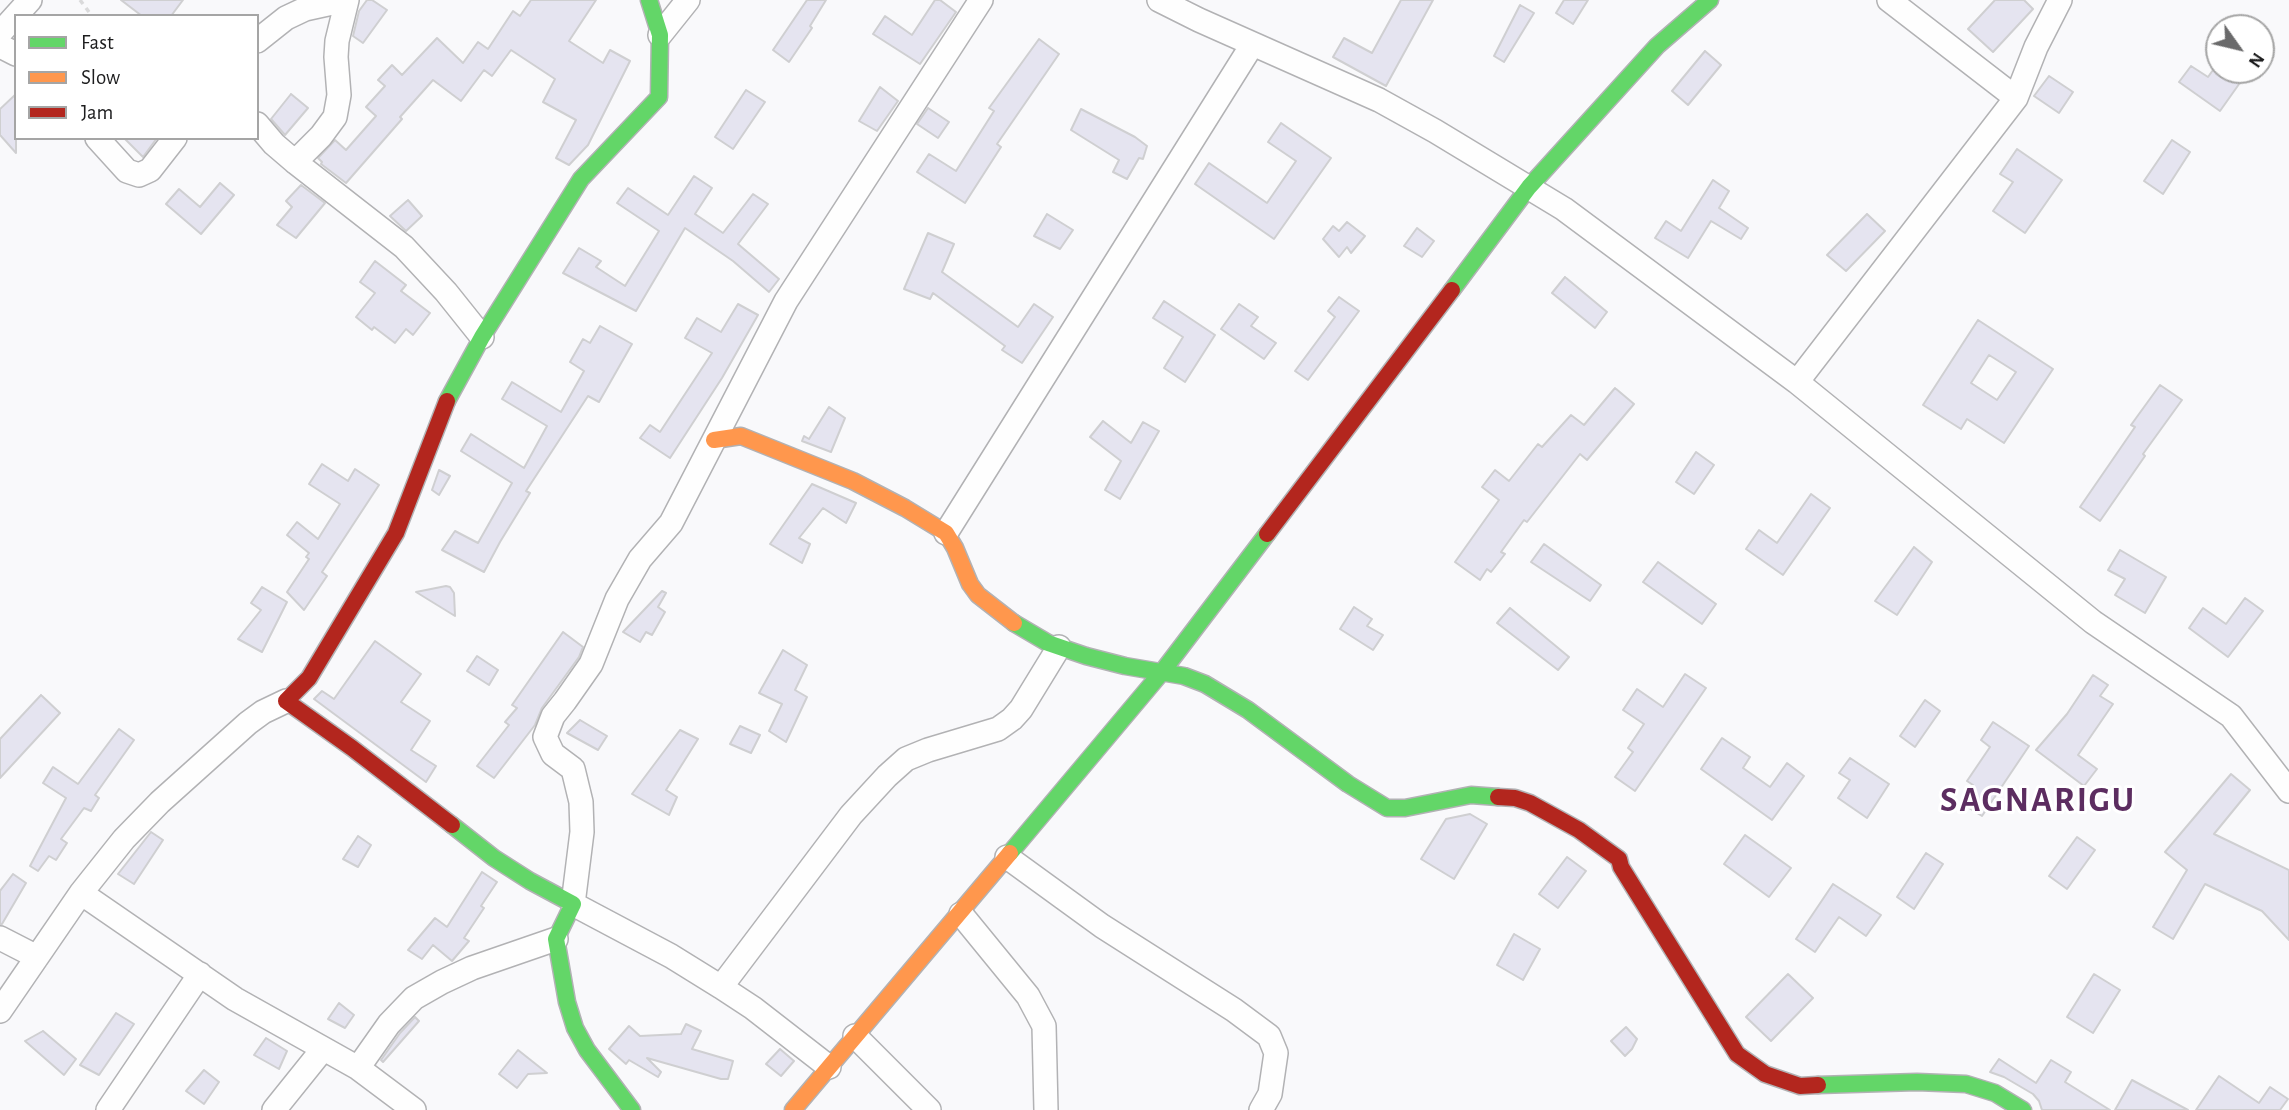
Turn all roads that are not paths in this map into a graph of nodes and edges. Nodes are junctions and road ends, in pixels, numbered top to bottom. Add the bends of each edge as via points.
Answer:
1 (30, 0) edge
2 (346, 0) edge
3 (649, 0) edge
4 (688, 0) edge
5 (981, 0) edge
6 (1159, 0) edge
7 (1710, 0) edge
8 (1889, 0) edge
9 (2060, 0) edge
10 (17, 14) edge
11 (14, 18) edge
12 (0, 33) edge
13 (660, 35) junction
14 (259, 39) edge
15 (1252, 45) junction
16 (2016, 98) junction
17 (259, 126) edge
18 (99, 140) edge
19 (173, 140) edge
20 (295, 162) junction
21 (1529, 187) junction
22 (482, 337) junction
23 (1797, 382) junction
24 (714, 440) junction
25 (946, 533) junction
26 (1059, 647) junction
27 (1162, 672) junction
28 (286, 701) junction
29 (2289, 791) edge
30 (1007, 857) junction
31 (81, 893) junction
32 (573, 904) junction
33 (961, 914) junction
34 (0, 939) edge
35 (556, 939) junction
36 (37, 957) junction
37 (200, 974) junction
38 (721, 988) junction
39 (0, 1011) edge
40 (855, 1036) junction
41 (323, 1049) junction
42 (829, 1067) junction
43 (358, 1068) junction
44 (917, 1105) edge
45 (108, 1110) edge
46 (274, 1110) edge
47 (414, 1110) edge
48 (632, 1110) edge
49 (793, 1110) edge
50 (1045, 1110) edge
51 (1261, 1110) edge
52 (2023, 1110) edge

1 - 10 street
2 - 14 street via 305,9
2 - 20 street via 337,41 335,117
3 - 13 street
4 - 13 street
5 - 24 street via 786,301
6 - 15 street
7 - 21 street via 1657,46
8 - 16 street
9 - 16 street
11 - 12 street
13 - 22 street via 659,97 581,178
15 - 21 street via 1379,100
15 - 25 street
16 - 23 street
17 - 20 street
18 - 19 street via 127,171 139,175 150,170
20 - 22 street via 404,247
21 - 23 street
21 - 27 street
22 - 28 street via 443,409 396,533 314,671
23 - 29 street via 2093,622 2231,716
24 - 25 street via 741,436 819,467
24 - 32 street via 671,523 640,559 617,598 591,664 552,716 545,737 553,754 573,769 581,802
25 - 26 street via 978,595 1020,628
26 - 27 street
26 - 38 street via 1012,719 998,729 917,754 887,776 851,814
27 - 30 street
27 - 52 street via 1205,684 1387,808 1471,795 1515,798 1578,830 1619,859 1737,1054 1765,1074 1800,1086 1966,1084 1995,1093
28 - 31 street via 248,723 160,802
28 - 32 street via 494,858
30 - 33 street
30 - 51 street via 1269,1036 1276,1053 1270,1094
31 - 36 street
31 - 37 street
32 - 35 street
32 - 38 street
33 - 40 street
33 - 50 street via 1028,996 1044,1026
34 - 36 street
35 - 43 street via 472,968 415,998 389,1024
35 - 48 street via 575,1028
36 - 39 street
37 - 41 street
37 - 45 street
38 - 42 street
40 - 42 street
40 - 44 street
41 - 43 street
41 - 46 street
42 - 49 street
43 - 47 street

